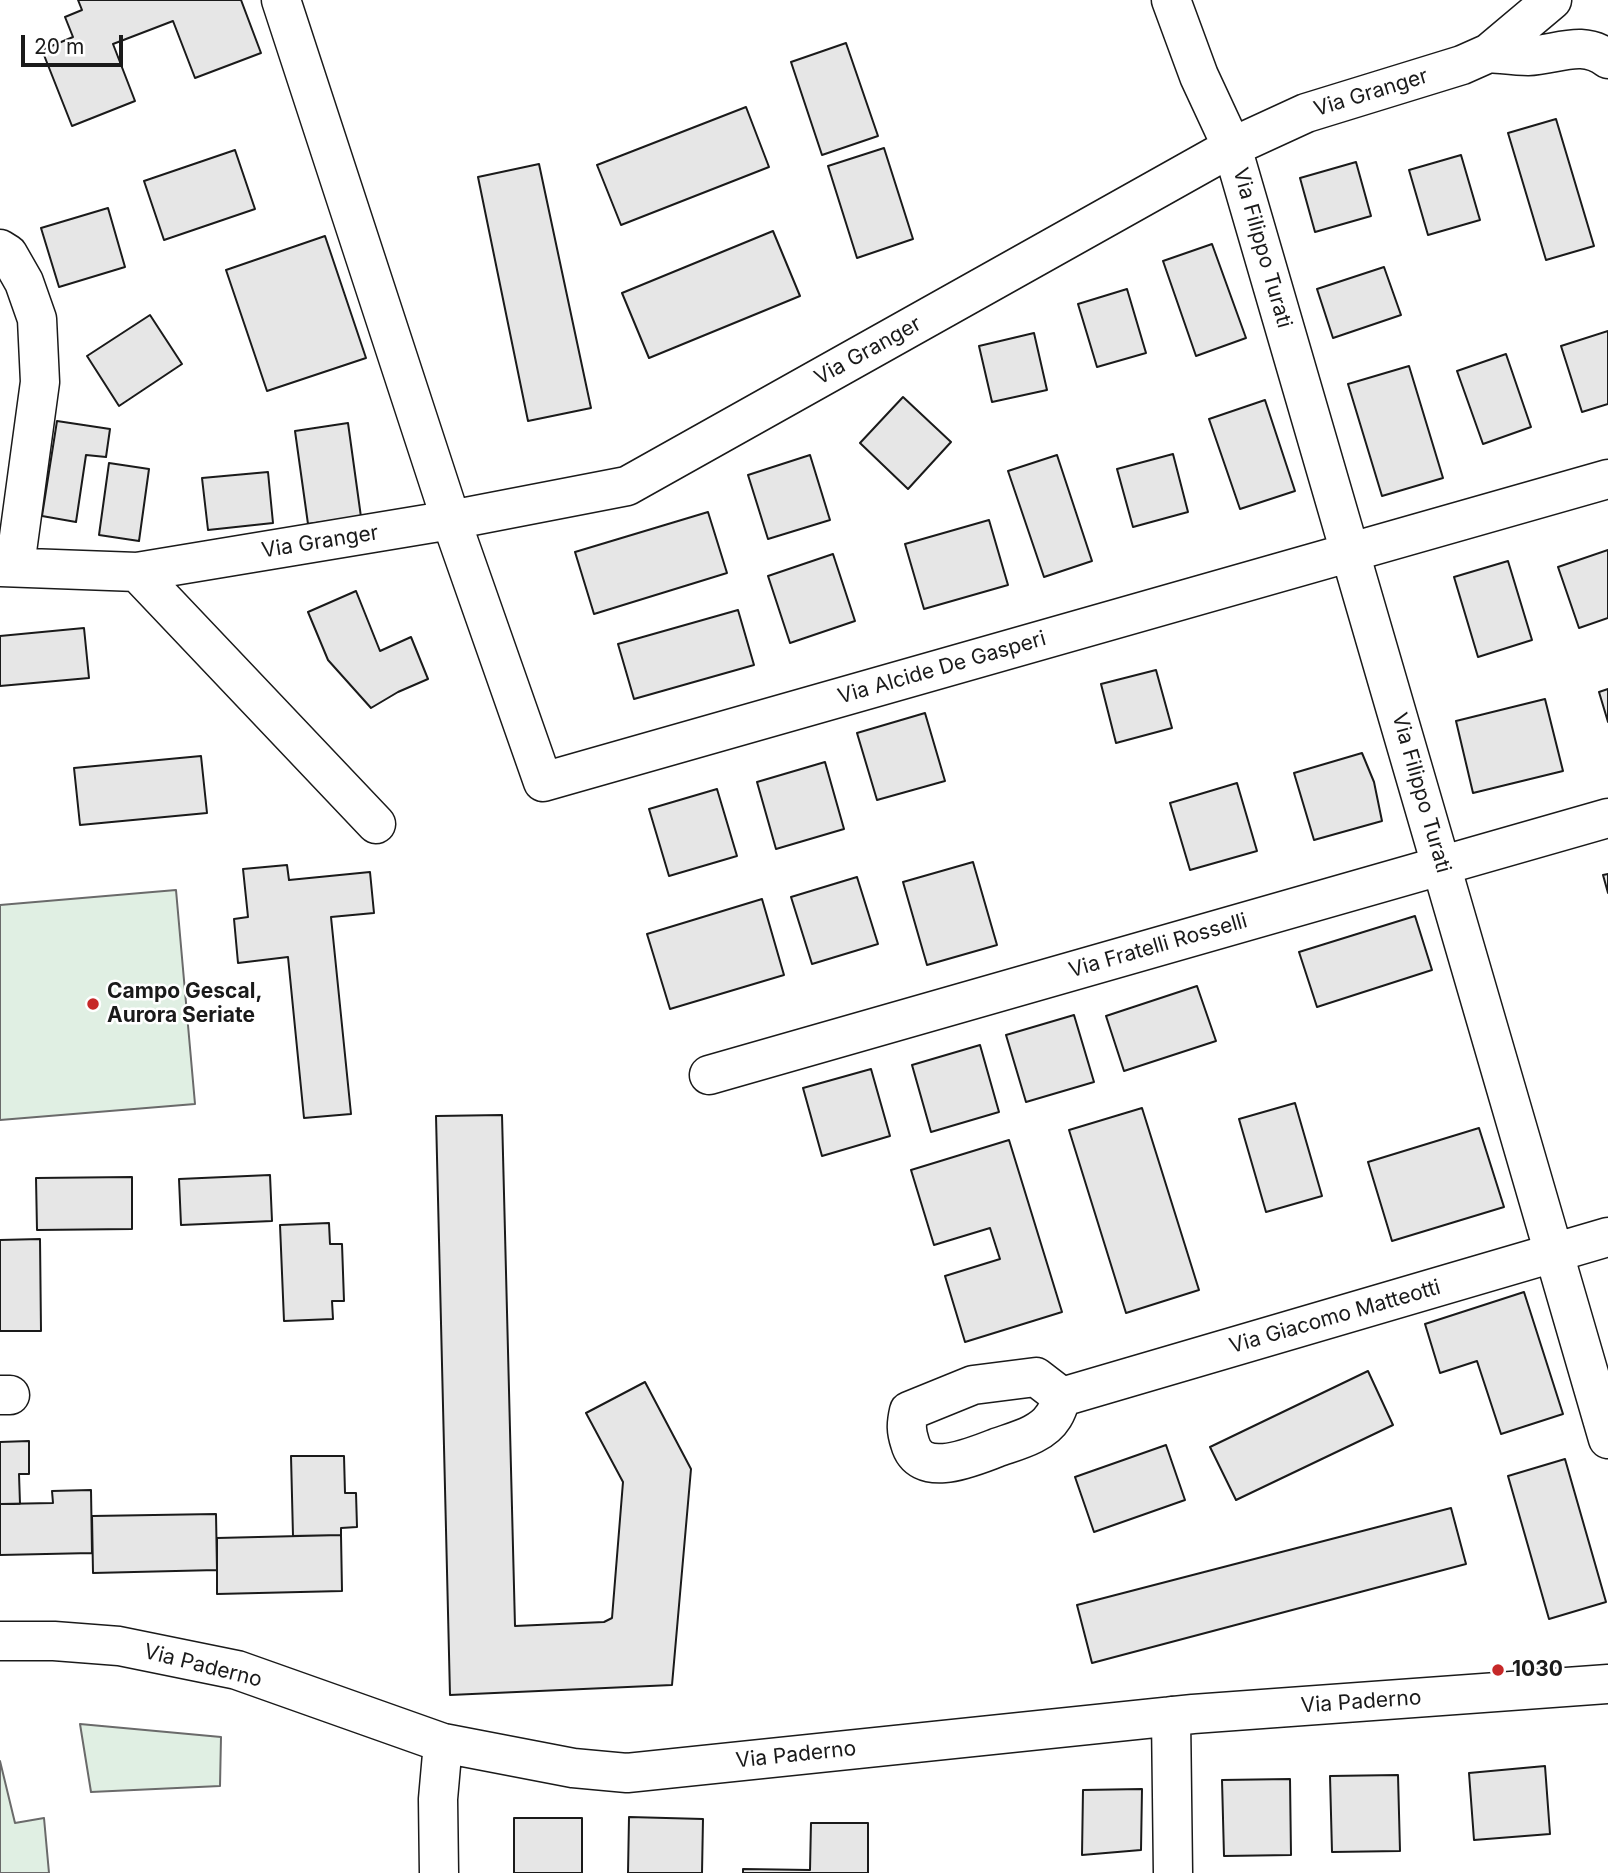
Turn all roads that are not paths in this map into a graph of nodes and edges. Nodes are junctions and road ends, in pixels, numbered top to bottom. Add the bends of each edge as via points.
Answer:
1 (281, 0) edge
2 (1171, 0) edge
3 (1552, 0) edge
4 (1489, 53) junction
5 (1604, 56) edge
6 (1232, 147) junction
7 (0, 249) edge
8 (1608, 479) edge
9 (451, 520) junction
10 (1350, 551) junction
11 (7, 567) edge
12 (137, 572) junction
13 (1608, 818) edge
14 (376, 824) dead end
15 (1442, 864) junction
16 (709, 1075) dead end
17 (1608, 1237) edge
18 (1554, 1252) junction
19 (1062, 1397) dead end
20 (1608, 1439) edge
21 (0, 1641) edge
22 (1608, 1684) edge
23 (1171, 1716) junction
24 (443, 1743) junction
25 (439, 1873) edge
26 (1173, 1873) edge

1 - 9 street
2 - 6 street, Via Filippo Turati
3 - 4 street, Via Granger
4 - 5 street via 1528,56 1583,48
4 - 6 street, Via Granger via 1306,113
6 - 9 street, Via Granger via 627,486
6 - 10 street, Via Filippo Turati
7 - 11 street via 8,254 24,282 37,319 40,382
8 - 10 street, Via Alcide De Gasperi
9 - 10 street, Via Alcide De Gasperi via 543,782
9 - 12 street, Via Granger
10 - 15 street, Via Filippo Turati
11 - 12 street, Via Granger
12 - 14 street
13 - 15 street, Via Fratelli Rosselli
15 - 16 street, Via Fratelli Rosselli
15 - 18 street, Via Filippo Turati
17 - 18 street, Via Giacomo Matteotti
18 - 19 street, Via Giacomo Matteotti
18 - 20 street, Via Filippo Turati
21 - 24 street, Via Paderno via 119,1646 237,1670
22 - 23 street, Via Paderno
23 - 24 street, Via Paderno via 627,1773 573,1768
23 - 26 street
24 - 25 street

